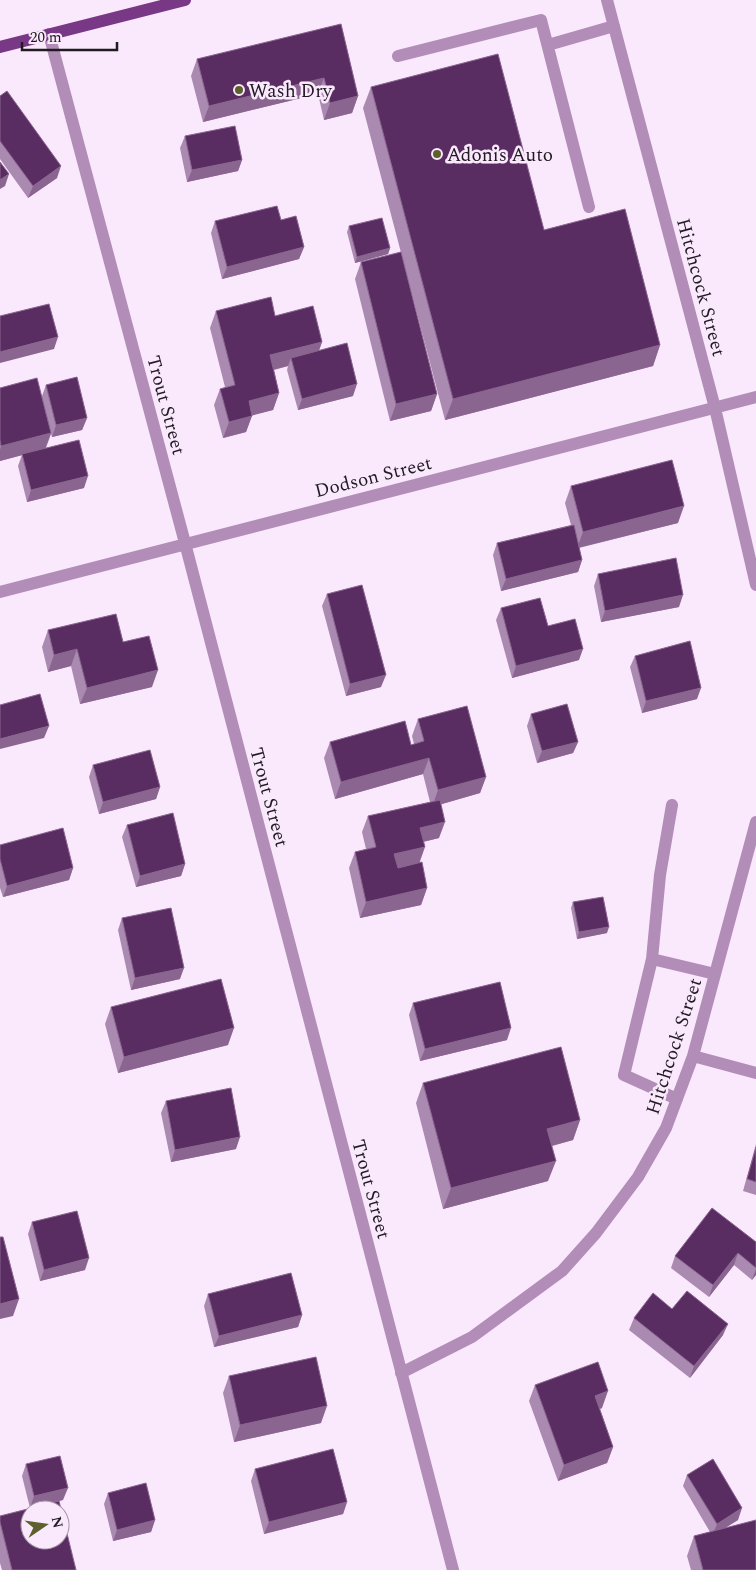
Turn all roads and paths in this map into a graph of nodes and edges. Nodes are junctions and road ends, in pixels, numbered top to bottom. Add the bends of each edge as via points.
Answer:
1 (185, 0) edge
2 (607, 0) edge
3 (614, 26) junction
4 (49, 34) junction
5 (548, 45) junction
6 (0, 47) edge
7 (398, 56) dead end
8 (589, 207) dead end
9 (756, 397) edge
10 (715, 408) junction
11 (185, 543) junction
12 (756, 585) edge
13 (0, 592) edge
14 (672, 805) dead end
15 (756, 822) edge
16 (652, 959) junction
17 (715, 974) junction
18 (692, 1056) junction
19 (756, 1073) edge
20 (677, 1099) junction
21 (401, 1373) junction
22 (453, 1570) edge

1 - 4 main road
2 - 3 street, Hitchcock Street
3 - 5 street
3 - 10 street, Hitchcock Street
4 - 6 main road
4 - 11 street, Trout Street
5 - 7 street via 541,20
5 - 8 street
9 - 10 street, Dodson Street
10 - 11 street, Dodson Street
10 - 12 street, Hitchcock Street
11 - 13 street, Dodson Street
11 - 21 street, Trout Street
14 - 16 street via 660,875
15 - 17 street, Hitchcock Street
16 - 17 street
16 - 20 street via 624,1075
17 - 18 street, Hitchcock Street
18 - 19 street
18 - 20 street, Hitchcock Street
20 - 21 street, Hitchcock Street via 666,1128 638,1178 562,1271 472,1337
21 - 22 street, Trout Street

